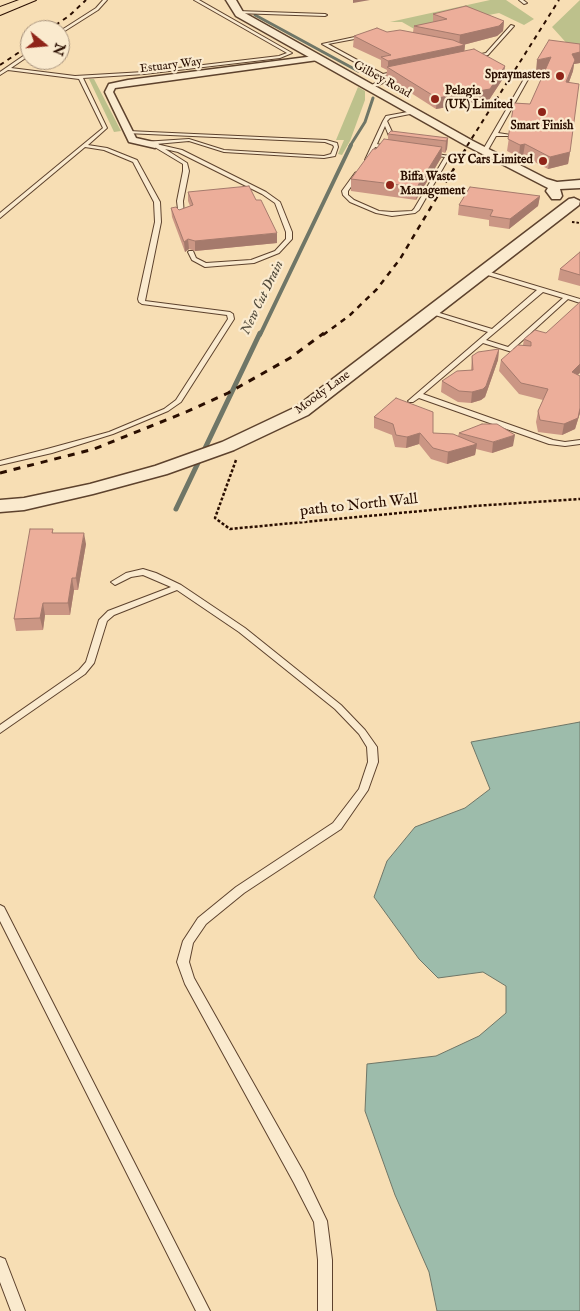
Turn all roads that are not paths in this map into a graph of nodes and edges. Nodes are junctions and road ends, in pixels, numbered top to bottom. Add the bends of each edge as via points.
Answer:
1 (14, 0) edge
2 (30, 0) edge
3 (105, 0) edge
4 (196, 0) edge
5 (231, 0) edge
6 (0, 5) edge
7 (0, 11) edge
8 (238, 12) junction
9 (326, 15) dead end
10 (512, 26) dead end
11 (70, 27) edge
12 (370, 35) edge
13 (471, 51) edge
14 (487, 54) junction
15 (470, 57) edge
16 (315, 58) junction
17 (20, 60) edge
18 (7, 69) junction
19 (403, 71) edge
20 (0, 74) edge
21 (542, 74) edge
22 (382, 75) junction
23 (76, 77) junction
24 (370, 88) junction
25 (412, 112) junction
26 (385, 121) junction
27 (128, 132) junction
28 (495, 134) junction
29 (509, 135) edge
30 (406, 138) edge
31 (144, 143) junction
32 (155, 145) junction
33 (375, 145) junction
34 (85, 146) junction
35 (401, 150) edge
36 (482, 150) junction
37 (420, 153) edge
38 (580, 184) edge
39 (556, 186) junction
40 (577, 202) edge
41 (0, 216) edge
42 (181, 217) edge
43 (191, 252) edge
44 (482, 272) junction
45 (541, 290) junction
46 (567, 297) junction
47 (580, 301) edge
48 (431, 312) junction
49 (493, 330) junction
50 (482, 341) junction
51 (509, 349) junction
52 (518, 352) edge
53 (418, 395) junction
54 (411, 401) dead end
55 (580, 442) edge
56 (0, 463) edge
57 (0, 506) edge
58 (115, 582) dead end
59 (178, 587) junction
60 (0, 730) edge
61 (0, 910) edge
62 (0, 1264) edge
63 (18, 1311) edge
64 (204, 1311) edge
65 (325, 1311) edge

1 - 6 highway
2 - 7 highway
3 - 11 lane
4 - 23 lane via 290,53 144,73
5 - 8 street, Gilbey Road
8 - 9 lane
8 - 16 street, Gilbey Road
10 - 14 lane
12 - 22 lane via 324,44
13 - 14 lane
14 - 15 lane
16 - 24 street, Gilbey Road
16 - 27 street, Estuary Way via 112,86 109,92
17 - 18 lane
18 - 20 lane
18 - 23 lane
19 - 22 lane
21 - 28 lane via 530,73
22 - 24 lane via 383,80
23 - 34 lane via 83,80 105,128
24 - 25 street, Gilbey Road
25 - 26 lane via 388,117
25 - 36 street, Gilbey Road
26 - 30 lane via 391,135
26 - 33 lane
27 - 31 street via 132,140
27 - 31 lane via 326,141 336,147 333,155 324,157 224,151 189,140
28 - 29 lane
28 - 36 lane
31 - 32 street
32 - 42 lane via 185,163
32 - 43 lane via 180,151 264,193 276,202 289,232 289,239 277,252 252,262 205,265 194,259
33 - 35 lane
33 - 37 lane via 345,191 352,202 378,212 403,214 416,210 448,156
34 - 41 lane
34 - 56 lane via 105,149 135,161 157,202 158,222 142,302 230,314 232,318 179,401 166,410 106,434
36 - 39 street, Gilbey Road
38 - 39 street
39 - 40 street via 552,191 554,194
40 - 44 street, Moody Lane
44 - 45 lane
44 - 48 street, Moody Lane
45 - 46 lane
45 - 49 lane
46 - 47 lane
46 - 51 lane
48 - 49 lane
48 - 57 street, Moody Lane via 302,411 214,451 93,489
49 - 50 lane
50 - 51 lane
50 - 53 lane
51 - 52 lane
53 - 54 lane
53 - 55 lane via 552,442
58 - 59 lane via 142,572
59 - 60 lane via 112,613 103,620 90,663 82,672
59 - 65 lane via 242,630 338,707 372,746 373,762 363,790 336,826 240,890 202,921 188,941 183,962 188,980 320,1221 325,1260
61 - 64 lane
62 - 63 lane

